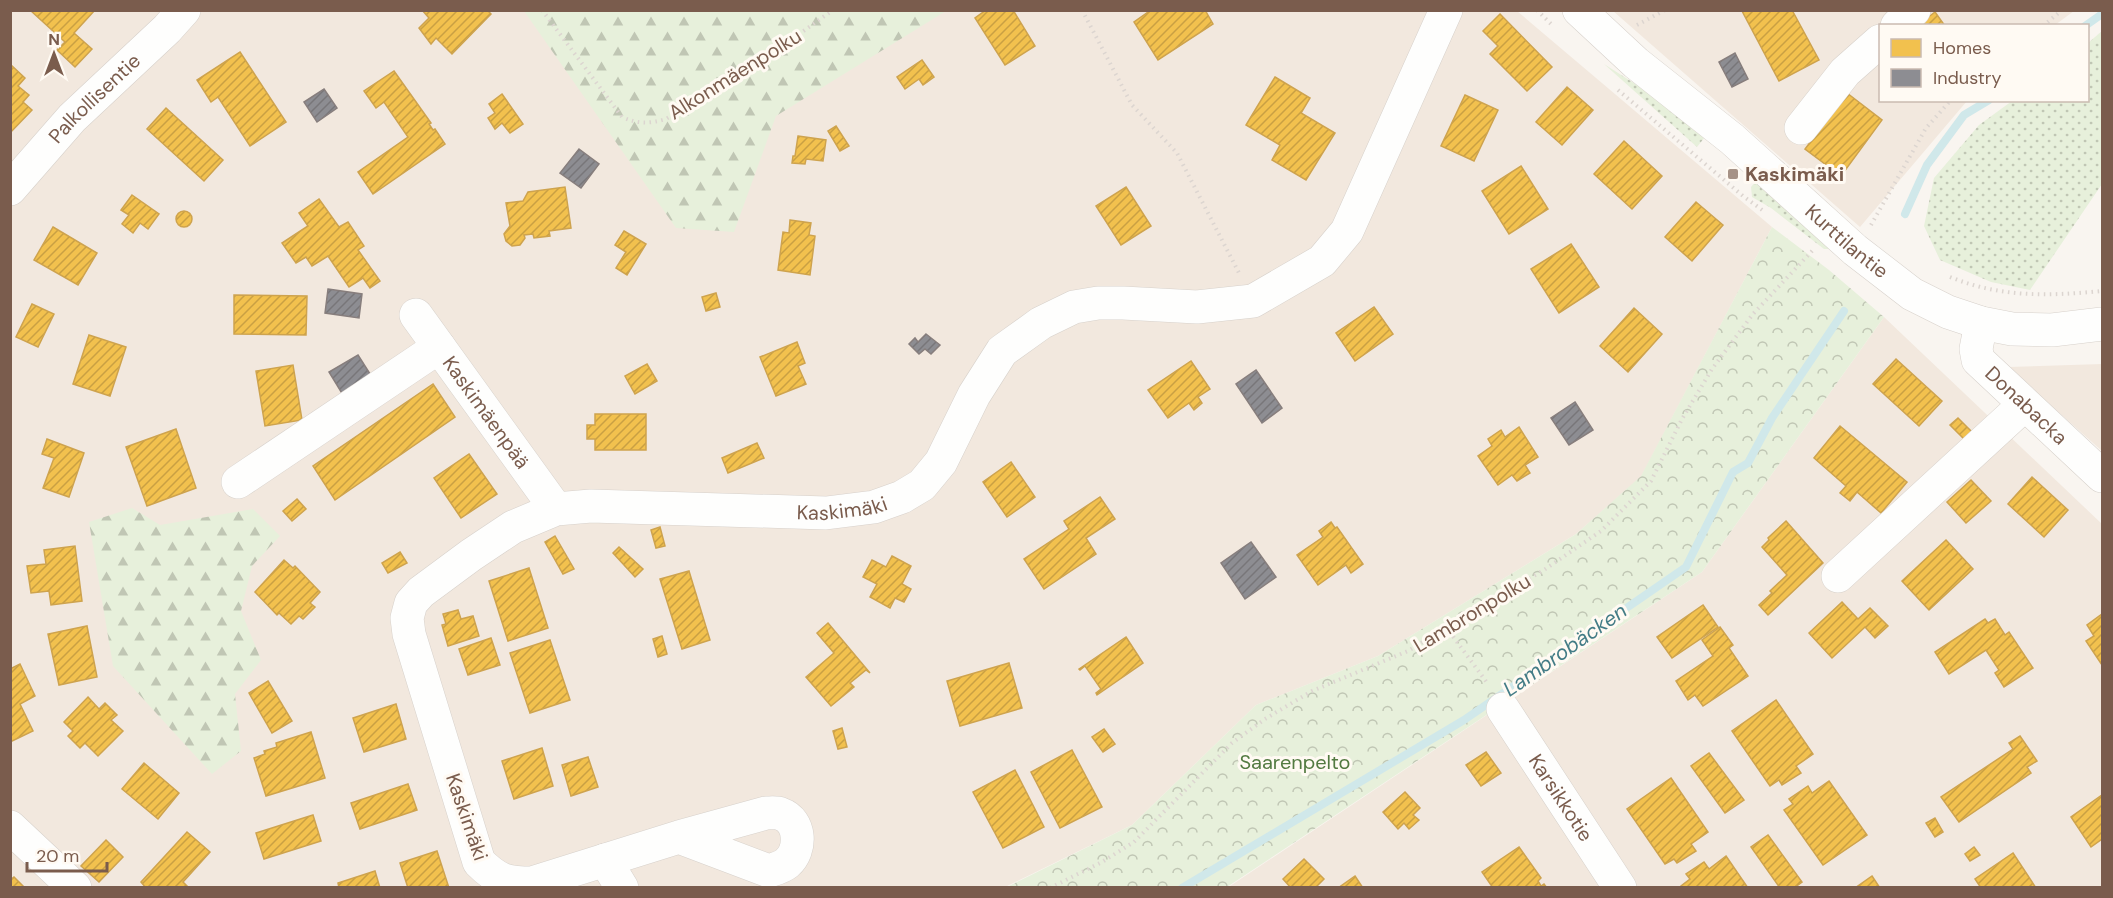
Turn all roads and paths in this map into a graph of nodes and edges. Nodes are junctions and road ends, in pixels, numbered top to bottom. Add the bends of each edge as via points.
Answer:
1 (184, 10) edge
2 (542, 10) edge
3 (833, 10) edge
4 (1082, 10) edge
5 (1446, 10) edge
6 (1579, 10) edge
7 (1914, 10) edge
8 (2062, 10) edge
9 (1900, 24) edge
10 (2045, 24) edge
11 (1879, 43) edge
12 (1949, 102) edge
13 (1801, 128) dead end
14 (10, 189) edge
15 (1879, 232) dead end
16 (1815, 249) dead end
17 (1941, 273) dead end
18 (2103, 291) edge
19 (1253, 301) junction
20 (416, 315) dead end
21 (1981, 323) junction
22 (2103, 324) edge
23 (439, 347) junction
24 (2024, 405) junction
25 (2103, 476) edge
26 (238, 482) dead end
27 (556, 509) junction
28 (1838, 576) dead end
29 (1446, 627) junction
30 (1495, 696) joint
31 (10, 827) edge
32 (679, 837) dead end
33 (605, 860) junction
34 (75, 888) edge
35 (622, 888) edge
36 (1050, 888) edge
37 (1620, 888) edge

1 - 14 street, Palkollisentie via 72,118
2 - 3 path, Alkonmäenpolku via 622,117 650,124 666,119 774,52
4 - 19 path via 1132,105 1177,153
5 - 19 street, Kaskimäki via 1347,231 1322,261
6 - 21 street, Kurttilantie via 1636,63 1732,139 1855,250 1912,294
7 - 9 street
8 - 10 path
11 - 13 street via 1845,72
12 - 15 path via 1926,128 1871,226
16 - 29 path, Lambronpolku via 1753,314 1712,369 1650,480 1601,531 1544,570
17 - 18 path via 1983,289 2016,294
19 - 27 street, Kaskimäki via 1197,307 1098,303 1074,308 1041,323 1012,342 994,361 941,462 922,485 874,507 826,513 591,506
20 - 23 street, Kaskimäenpää
21 - 22 street, Kurttilantie via 2052,330
21 - 24 street, Donabacka via 1978,360
23 - 26 street
23 - 27 street, Kaskimäenpää
24 - 25 street, Donabacka
24 - 28 street
27 - 33 street, Kaskimäki via 513,527 421,592 411,603 407,618 409,634 479,862 492,875 510,883 532,883
29 - 30 path
29 - 36 path, Lambronpolku via 1408,651 1312,691 1265,719 1232,743 1134,842
30 - 37 street, Karsikkotie
31 - 34 street
32 - 33 street, Kaskimäki
33 - 35 street

